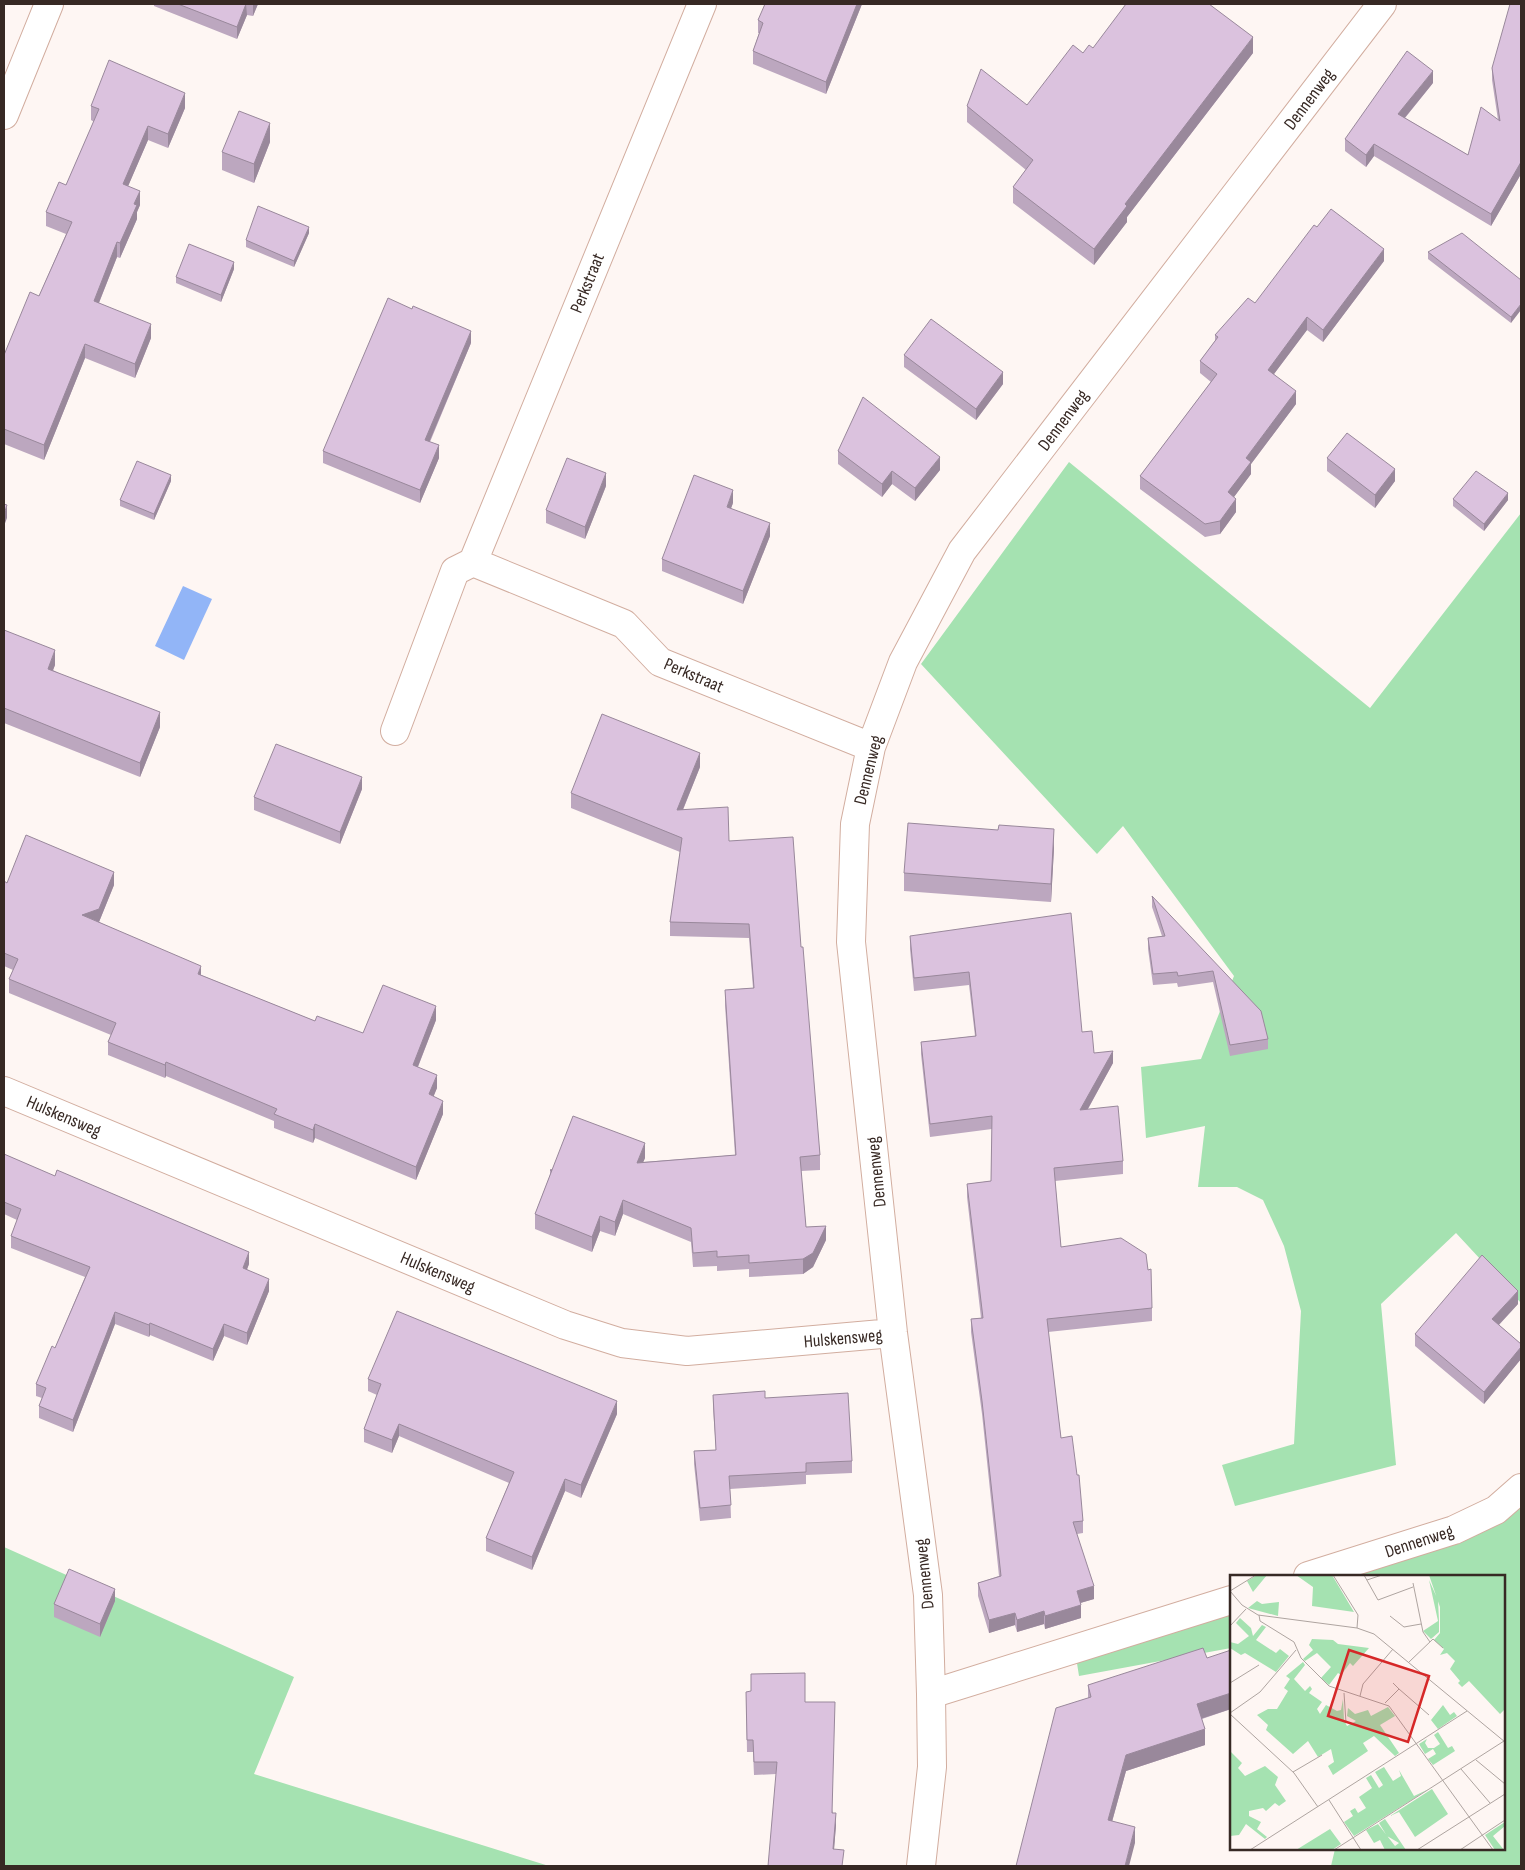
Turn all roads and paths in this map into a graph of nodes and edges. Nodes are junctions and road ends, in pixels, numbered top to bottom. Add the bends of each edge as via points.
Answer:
1 (49, 4) edge
2 (702, 4) edge
3 (1382, 4) edge
4 (4, 115) edge
5 (473, 562) junction
6 (395, 731) dead end
7 (871, 747) junction
8 (4, 1091) edge
9 (893, 1333) junction
10 (1521, 1488) edge
11 (1311, 1575) edge
12 (1230, 1600) edge
13 (931, 1694) junction
14 (922, 1866) edge

1 - 4 street
2 - 5 street, Perkstraat
3 - 7 street, Dennenweg via 962,551 904,662
5 - 6 street via 455,571
5 - 7 street, Perkstraat via 624,624 660,662
7 - 9 street, Dennenweg via 855,824 850,942
8 - 9 street, Hulskensweg via 565,1325 622,1342 688,1351
9 - 13 street, Dennenweg via 928,1595
10 - 11 street, Dennenweg via 1496,1510 1454,1530
12 - 13 street
13 - 14 street, Dennenweg via 932,1767

